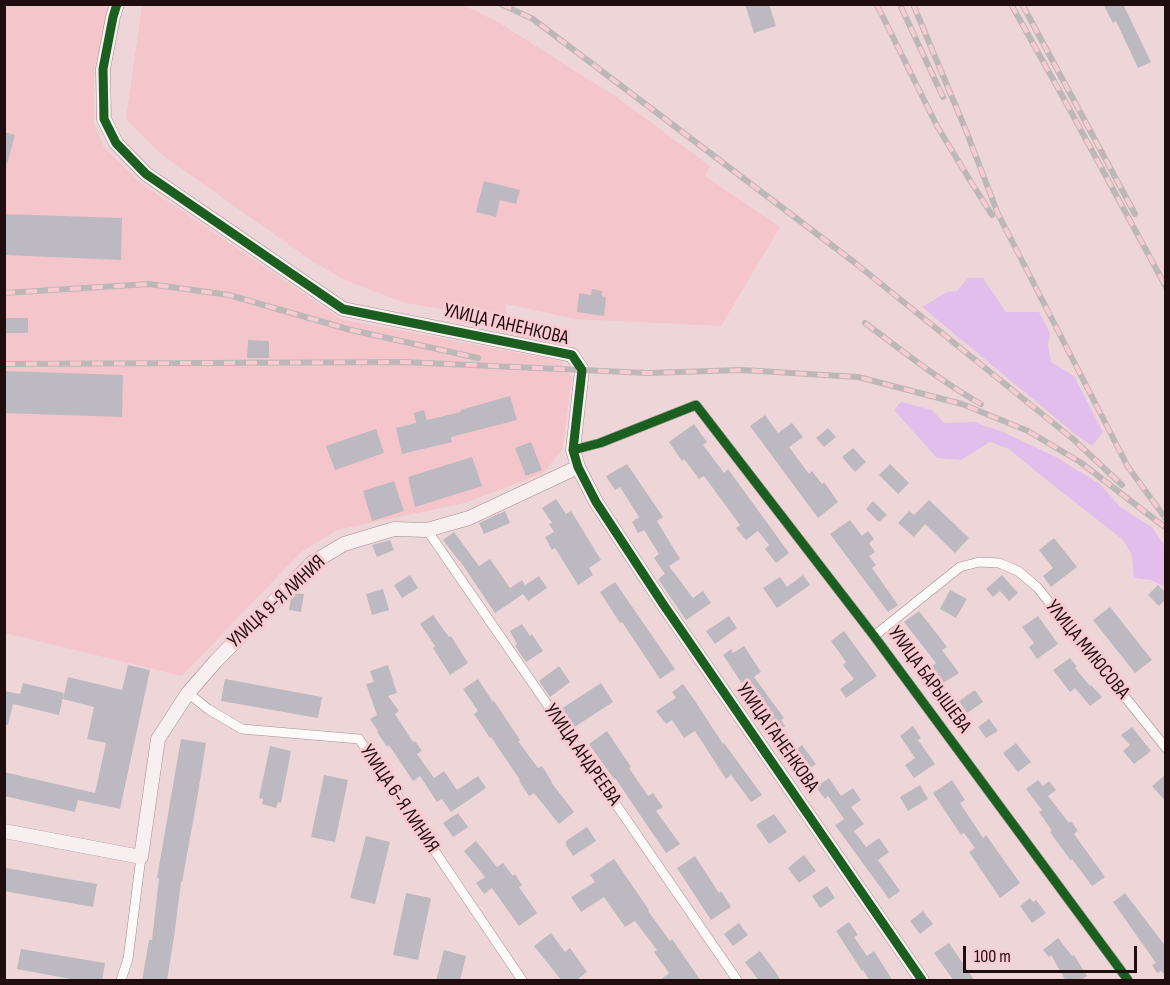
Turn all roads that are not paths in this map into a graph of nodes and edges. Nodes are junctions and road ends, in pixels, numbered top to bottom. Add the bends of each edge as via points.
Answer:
1 (117, 4) edge
2 (573, 450) junction
3 (578, 467) junction
4 (427, 530) junction
5 (874, 636) junction
6 (188, 693) junction
7 (1166, 748) edge
8 (4, 831) edge
9 (141, 857) junction
10 (121, 981) edge
11 (522, 981) edge
12 (737, 981) edge
13 (922, 981) edge
14 (1128, 981) edge

1 - 2 street, УЛИЦА ГАНЕНКОВА via 104,69 104,119 116,143 146,174 343,309 572,355 582,370
2 - 3 street, УЛИЦА ГАНЕНКОВА
2 - 5 street, УЛИЦА БАРЫШЕВА via 696,405
3 - 4 street, УЛИЦА 9-Я ЛИНИЯ via 469,518
3 - 13 street, УЛИЦА ГАНЕНКОВА via 596,502 663,604
4 - 6 street, УЛИЦА 9-Я ЛИНИЯ via 394,530 344,544 312,563
4 - 12 street, УЛИЦА АНДРЕЕВА
5 - 7 street, УЛИЦА МИЮСОВА via 960,567 979,562 999,563 1018,571 1037,587
5 - 14 street, УЛИЦА БАРЫШЕВА
6 - 9 street, УЛИЦА 9-Я ЛИНИЯ via 158,739
6 - 11 street, УЛИЦА 6-Я ЛИНИЯ via 242,729 359,739
8 - 9 street
9 - 10 street, УЛИЦА 9-Я ЛИНИЯ via 128,958

